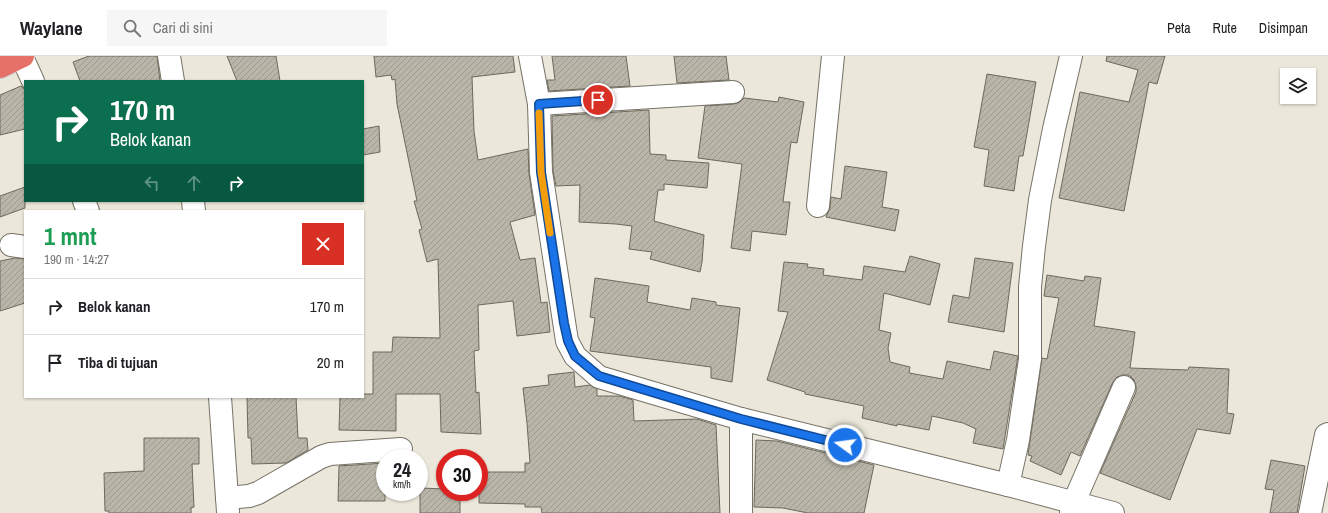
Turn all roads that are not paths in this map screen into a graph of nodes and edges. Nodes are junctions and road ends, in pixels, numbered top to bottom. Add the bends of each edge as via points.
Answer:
1 (23, 56) edge
2 (169, 56) edge
3 (530, 56) edge
4 (833, 56) edge
5 (1071, 56) edge
6 (0, 67) edge
7 (33, 80) edge
8 (173, 80) edge
9 (733, 92) dead end
10 (539, 104) junction
11 (818, 206) dead end
12 (1124, 388) dead end
13 (220, 398) edge
14 (741, 419) junction
15 (1328, 434) edge
16 (376, 451) edge
17 (1008, 485) junction
18 (228, 506) edge
19 (1073, 508) edge
20 (741, 513) edge
21 (1113, 513) edge
22 (1310, 513) edge

1 - 6 highway
1 - 7 street
2 - 8 street
3 - 10 street
4 - 11 street
5 - 17 street via 1040,200 1030,287 1030,359 1018,440
9 - 10 street
10 - 14 street via 541,172 564,323 575,356 599,376
12 - 19 street
13 - 18 street
14 - 17 street
14 - 20 street
15 - 22 street
16 - 18 street via 321,457 258,493
17 - 19 street
19 - 21 street

